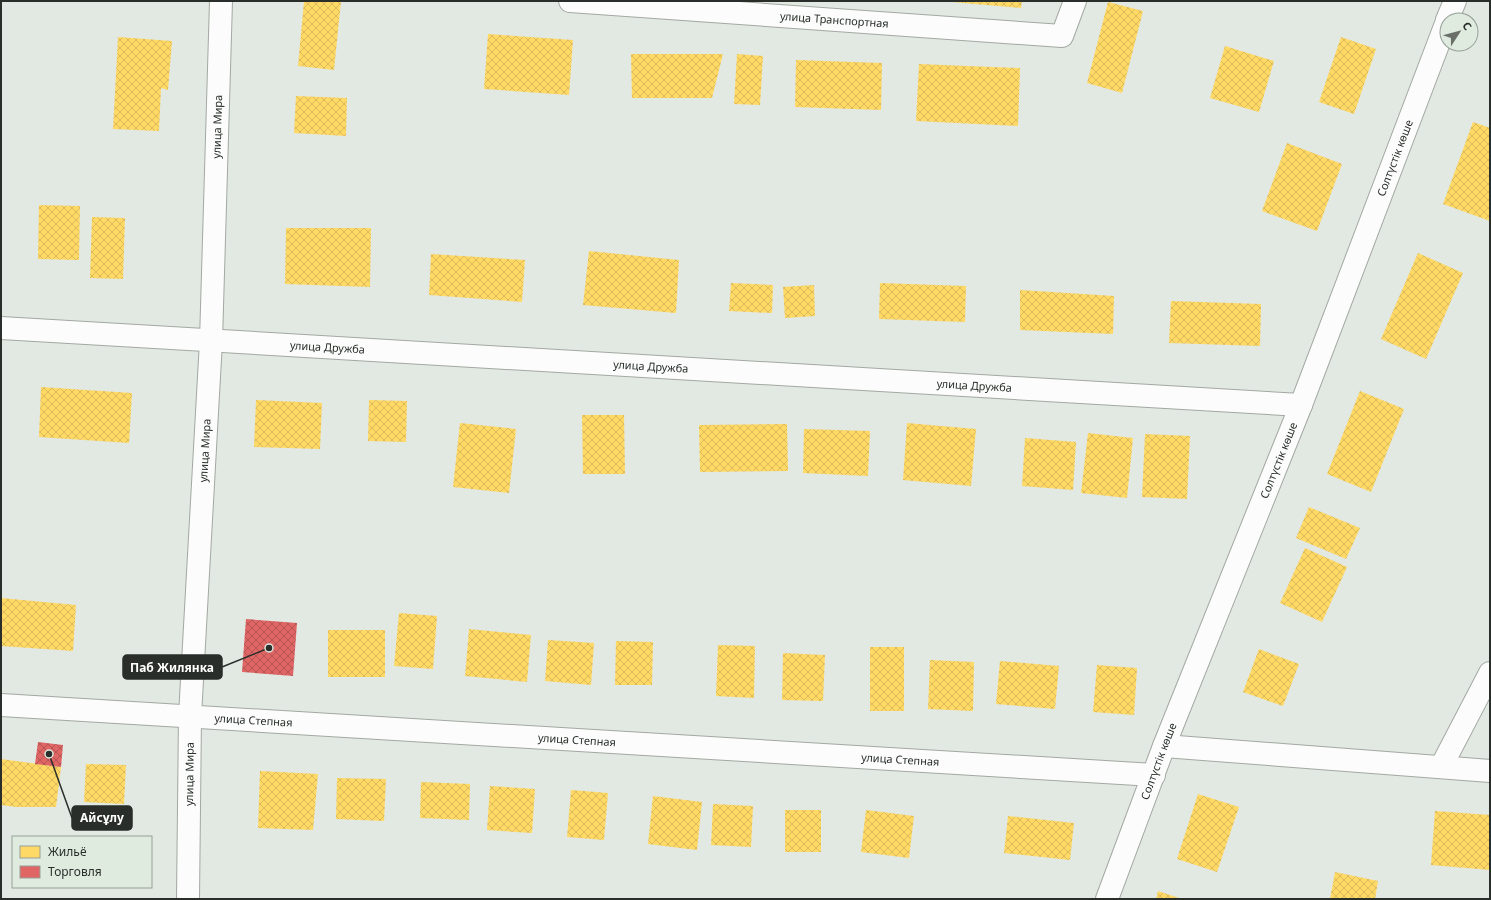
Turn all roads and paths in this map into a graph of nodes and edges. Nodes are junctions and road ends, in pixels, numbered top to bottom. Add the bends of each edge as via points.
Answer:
1 (221, 1) edge
2 (570, 1) edge
3 (1075, 1) edge
4 (1455, 1) edge
5 (1450, 12) edge
6 (1439, 41) edge
7 (1, 328) edge
8 (211, 341) junction
9 (1301, 405) junction
10 (1490, 673) edge
11 (1, 705) edge
12 (190, 716) junction
13 (1164, 746) junction
14 (1441, 767) junction
15 (1490, 771) edge
16 (1154, 775) junction
17 (188, 899) edge
18 (1106, 899) edge

1 - 8 street, улица Мира
2 - 3 street, улица Транспортная via 1062,36
4 - 5 street, Солтүстік көше
6 - 9 street, Солтүстік көше
7 - 8 street, улица Дружба
8 - 9 street, улица Дружба
8 - 12 street, улица Мира
9 - 13 street, Солтүстік көше
10 - 14 street
11 - 12 street, улица Степная
12 - 16 street, улица Степная
12 - 17 street, улица Мира
13 - 14 street
13 - 16 street, Солтүстік көше
14 - 15 street
16 - 18 street, Солтүстік көше

